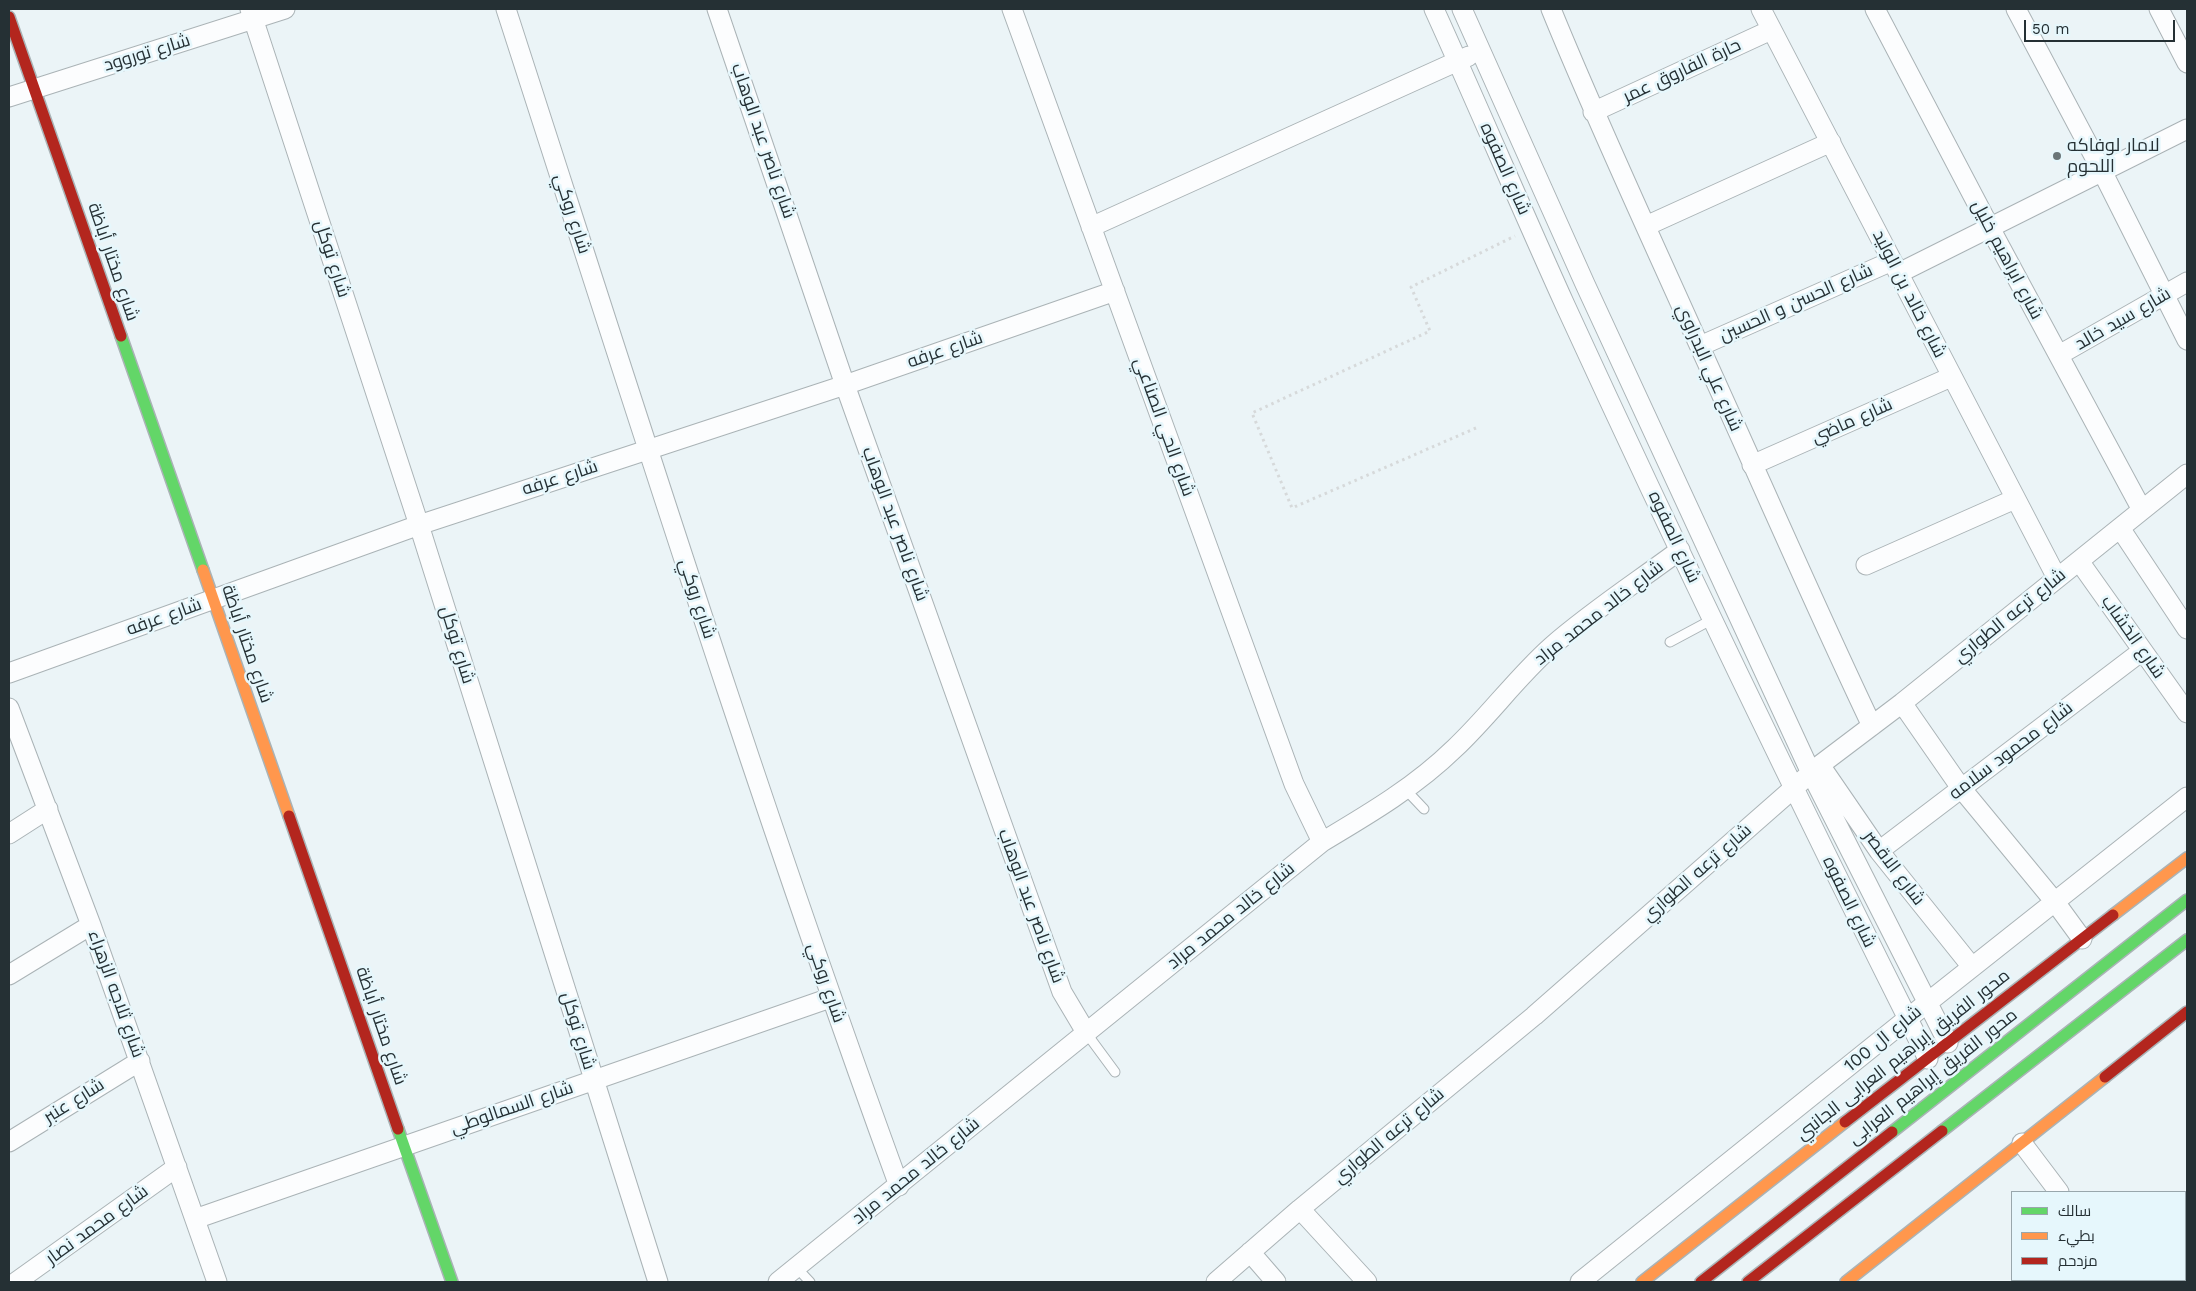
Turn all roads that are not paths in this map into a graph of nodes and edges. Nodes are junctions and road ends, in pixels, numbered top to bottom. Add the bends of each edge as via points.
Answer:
1 (284, 9) edge
2 (506, 9) edge
3 (717, 9) edge
4 (1012, 9) edge
5 (1434, 9) edge
6 (1462, 9) edge
7 (1551, 9) edge
8 (1761, 9) edge
9 (1875, 9) edge
10 (2016, 9) edge
11 (2159, 9) edge
12 (251, 14) edge
13 (9, 18) edge
14 (1771, 30) junction
15 (1481, 50) junction
16 (1458, 61) junction
17 (2187, 63) edge
18 (34, 88) junction
19 (9, 97) edge
20 (1593, 112) junction
21 (2187, 129) edge
22 (1831, 142) junction
23 (2102, 171) junction
24 (1646, 226) junction
25 (1091, 227) junction
26 (1990, 228) junction
27 (1896, 267) junction
28 (2187, 282) edge
29 (1115, 291) junction
30 (2163, 296) junction
31 (2187, 340) edge
32 (1700, 346) junction
33 (2059, 355) junction
34 (1951, 377) junction
35 (845, 385) junction
36 (648, 449) junction
37 (1752, 464) junction
38 (2187, 474) edge
39 (2015, 499) junction
40 (2142, 510) junction
41 (419, 525) junction
42 (2120, 528) junction
43 (1680, 550) junction
44 (2079, 561) junction
45 (1866, 566) dead end
46 (2057, 578) junction
47 (213, 600) junction
48 (1713, 619) junction
49 (2187, 629) edge
50 (1670, 642) dead end
51 (2142, 651) junction
52 (9, 673) edge
53 (1902, 703) junction
54 (9, 708) edge
55 (2187, 713) edge
56 (1872, 726) junction
57 (1815, 769) junction
58 (1793, 788) junction
59 (1961, 788) junction
60 (1406, 790) junction
61 (2187, 798) edge
62 (48, 809) junction
63 (1424, 809) dead end
64 (9, 834) edge
65 (1322, 842) junction
66 (1879, 851) junction
67 (2187, 858) edge
68 (2187, 900) edge
69 (2055, 902) junction
70 (91, 924) junction
71 (2082, 939) junction
72 (2187, 940) edge
73 (1972, 967) junction
74 (9, 975) edge
75 (830, 998) junction
76 (1927, 1003) junction
77 (2187, 1012) edge
78 (1907, 1019) junction
79 (1087, 1034) junction
80 (1948, 1043) junction
81 (1928, 1059) junction
82 (140, 1061) junction
83 (1115, 1072) dead end
84 (593, 1079) junction
85 (9, 1142) edge
86 (2022, 1143) junction
87 (404, 1146) junction
88 (177, 1168) junction
89 (898, 1186) junction
90 (2058, 1191) edge
91 (1300, 1210) junction
92 (195, 1218) junction
93 (1250, 1252) junction
94 (796, 1267) junction
95 (16, 1282) edge
96 (217, 1282) edge
97 (452, 1282) edge
98 (658, 1282) edge
99 (778, 1282) edge
100 (810, 1282) edge
101 (1216, 1282) edge
102 (1276, 1282) edge
103 (1367, 1282) edge
104 (1580, 1282) edge
105 (1642, 1282) edge
106 (1701, 1282) edge
107 (1748, 1282) edge
108 (1846, 1282) edge

1 - 12 street, شارع توروود
2 - 36 street, شارع روكي
3 - 35 street, شارع ناصر عبد الوهاب
4 - 25 street, شارع الحي الصناعي
5 - 16 street, شارع الصفوه
6 - 15 street, شارع الصفوه
7 - 20 street, شارع علي البدراوي
8 - 14 street, شارع خالد بن الوليد
9 - 26 street, شارع ابراهيم خليل
10 - 23 street
11 - 17 street
12 - 18 street, شارع توروود
12 - 41 street, شارع توكل
13 - 18 street, شارع مختار أباظة
14 - 20 street, حارة الفاروق عمر
14 - 22 street, شارع خالد بن الوليد
15 - 16 street
15 - 57 street, شارع الصفوه via 1585,284
16 - 25 street
16 - 43 street, شارع الصفوه via 1566,306
18 - 19 street, شارع توروود
18 - 47 street, شارع مختار أباظة
20 - 24 street, شارع علي البدراوي
21 - 23 street, شارع الحسن و الحسين
22 - 24 street
22 - 27 street, شارع خالد بن الوليد
23 - 26 street, شارع الحسن و الحسين
23 - 30 street
24 - 32 street, شارع علي البدراوي
25 - 29 street, شارع الحي الصناعي
26 - 27 street, شارع الحسن و الحسين
26 - 33 street, شارع ابراهيم خليل
27 - 32 street, شارع الحسن و الحسين
27 - 34 street, شارع خالد بن الوليد
28 - 30 street, شارع سيد خالد
29 - 35 street, شارع عرفه
29 - 65 street, شارع الحي الصناعي via 1294,784
30 - 31 street
30 - 33 street, شارع سيد خالد
32 - 37 street, شارع علي البدراوي
33 - 40 street, شارع ابراهيم خليل
34 - 37 street, شارع ماضي
34 - 39 street, شارع خالد بن الوليد
35 - 36 street, شارع عرفه
35 - 79 street, شارع ناصر عبد الوهاب via 1062,992
36 - 41 street, شارع عرفه
36 - 75 street, شارع روكي
37 - 56 street, شارع علي البدراوي
38 - 40 street, شارع ترعه الطواري
39 - 45 street
39 - 46 street, شارع خالد بن الوليد
40 - 42 street, شارع ترعه الطواري
41 - 47 street, شارع عرفه
41 - 84 street, شارع توكل
42 - 44 street, شارع ترعه الطواري
42 - 49 street
43 - 48 street, شارع الصفوه
43 - 60 street, شارع خالد محمد مراد via 1553,646 1456,747
44 - 46 street, شارع ترعه الطواري
44 - 51 street, شارع الخشاب
46 - 53 street, شارع ترعه الطواري
47 - 52 street, شارع عرفه
47 - 87 street, شارع مختار أباظة
48 - 50 lane
48 - 58 street, شارع الصفوه
51 - 55 street, شارع الخشاب
51 - 59 street, شارع محمود سلامه
53 - 56 street, شارع ترعه الطواري
53 - 59 street
54 - 62 street, شارع ثلاجه الزهراء
56 - 57 street, شارع ترعه الطواري
57 - 58 street, شارع ترعه الطواري
57 - 66 street, شارع الاقصر
57 - 76 street, شارع الصفوه
58 - 78 street, شارع الصفوه
58 - 91 street, شارع ترعه الطواري via 1534,1016
59 - 66 street, شارع محمود سلامه
59 - 69 street
60 - 63 lane
60 - 65 street, شارع خالد محمد مراد
61 - 69 street, شارع ال 100
62 - 64 street
62 - 70 street, شارع ثلاجه الزهراء
65 - 79 street, شارع خالد محمد مراد
66 - 73 street, شارع الاقصر
67 - 71 street, محور الفريق إبراهيم العرابى الجانبي
68 - 106 street, محور الفريق إبراهيم العرابى
69 - 71 street
69 - 73 street, شارع ال 100
70 - 74 street
70 - 82 street, شارع ثلاجه الزهراء
71 - 80 street, محور الفريق إبراهيم العرابى الجانبي
72 - 107 street
73 - 76 street, شارع ال 100
75 - 84 street, شارع السمالوطي
75 - 89 street, شارع روكي
76 - 78 street, شارع ال 100
76 - 80 street, شارع الصفوه
77 - 86 street
78 - 81 street, شارع الصفوه
78 - 104 street, شارع ال 100
79 - 83 lane
79 - 89 street, شارع خالد محمد مراد
80 - 81 street, محور الفريق إبراهيم العرابى الجانبي
81 - 105 street, محور الفريق إبراهيم العرابى الجانبي
82 - 85 street, شارع عنبر
82 - 88 street, شارع ثلاجه الزهراء
84 - 87 street, شارع السمالوطي
84 - 98 street, شارع توكل
86 - 90 street
86 - 108 street
87 - 92 street, شارع السمالوطي
87 - 97 street, شارع مختار أباظة
88 - 92 street, شارع ثلاجه الزهراء
88 - 95 street, شارع محمد نصار
89 - 94 street, شارع خالد محمد مراد
91 - 93 street, شارع ترعه الطواري
91 - 103 street
92 - 96 street, شارع ثلاجه الزهراء
93 - 101 street, شارع ترعه الطواري
93 - 102 street
94 - 99 street, شارع خالد محمد مراد
94 - 100 lane

